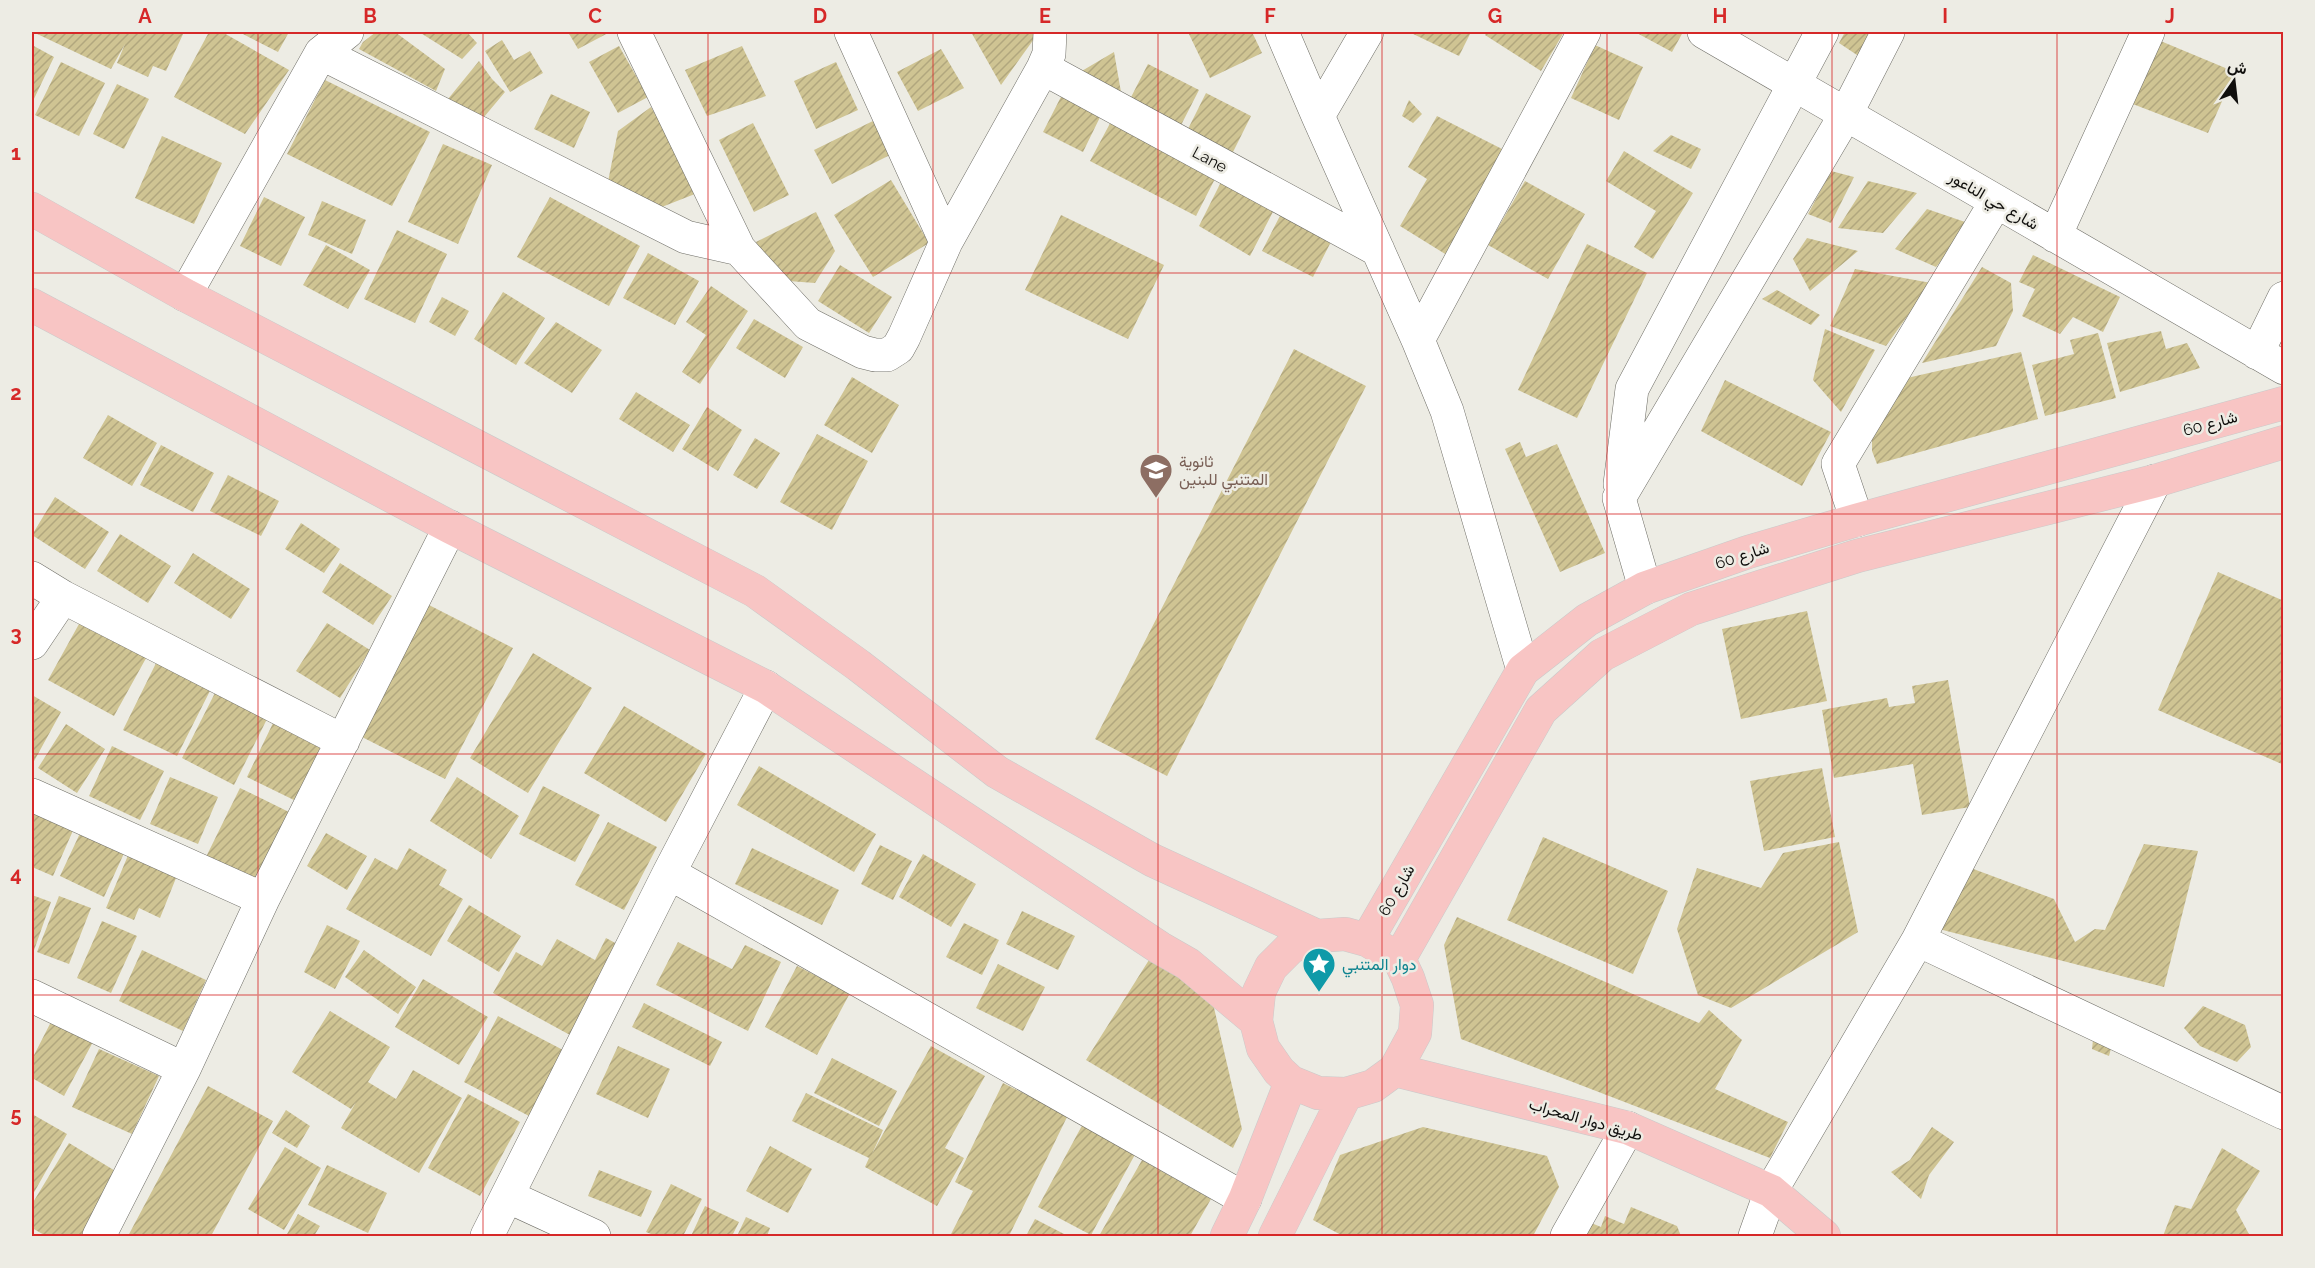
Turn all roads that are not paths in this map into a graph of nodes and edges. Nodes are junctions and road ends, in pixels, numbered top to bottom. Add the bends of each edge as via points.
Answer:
1 (347, 32) edge
2 (634, 32) edge
3 (851, 32) edge
4 (1050, 32) edge
5 (1282, 32) edge
6 (1367, 32) edge
7 (1584, 32) edge
8 (1704, 32) edge
9 (1822, 32) edge
10 (1888, 32) edge
11 (2148, 32) edge
12 (321, 53) junction
13 (1043, 68) junction
14 (1794, 84) junction
15 (1846, 114) junction
16 (1318, 116) junction
17 (1996, 202) junction
18 (32, 209) edge
19 (2055, 236) junction
20 (946, 242) junction
21 (739, 249) junction
22 (1378, 250) junction
23 (185, 295) junction
24 (2283, 298) edge
25 (32, 305) edge
26 (1418, 339) junction
27 (2270, 361) edge
28 (2283, 403) edge
29 (2283, 442) edge
30 (2155, 480) junction
31 (1619, 498) junction
32 (1857, 520) junction
33 (450, 527) junction
34 (32, 578) edge
35 (1645, 588) junction
36 (63, 597) junction
37 (32, 643) edge
38 (1523, 669) junction
39 (766, 687) junction
40 (343, 741) junction
41 (32, 795) edge
42 (669, 873) junction
43 (263, 899) junction
44 (1317, 936) junction
45 (1367, 940) junction
46 (1918, 940) junction
47 (1399, 959) junction
48 (32, 996) edge
49 (1256, 1021) junction
50 (184, 1069) junction
51 (1395, 1070) junction
52 (1292, 1082) junction
53 (1346, 1094) junction
54 (2283, 1113) edge
55 (1629, 1128) junction
56 (1771, 1191) junction
57 (507, 1196) junction
58 (1245, 1199) junction
59 (99, 1236) edge
60 (487, 1236) edge
61 (594, 1236) edge
62 (1227, 1236) edge
63 (1275, 1236) edge
64 (1567, 1236) edge
65 (1755, 1236) edge
66 (1824, 1236) edge

1 - 12 street
2 - 21 street
3 - 20 street
4 - 13 street via 1049,54
5 - 16 street
6 - 16 street
7 - 26 street
8 - 14 street, شارع حي الناعور
9 - 14 street
10 - 15 street
11 - 19 street
12 - 21 street via 686,237
12 - 23 street
13 - 20 street
13 - 22 street, Lane
14 - 15 street, شارع حي الناعور
14 - 31 street via 1632,389
15 - 17 street, شارع حي الناعور
15 - 31 street
16 - 22 street
17 - 19 street, شارع حي الناعور
17 - 32 street via 1839,464
18 - 23 main road
19 - 27 street, شارع حي الناعور
20 - 21 street via 904,337 898,348 887,355 863,352 808,324
22 - 26 street
23 - 44 main road via 755,591 997,772 1152,860
24 - 27 street
25 - 33 main road
26 - 38 street via 1447,411
28 - 32 main road, شارع 60
29 - 30 main road
30 - 46 street
30 - 47 main road via 1857,556 1691,609 1602,655 1541,710
31 - 35 street
32 - 35 main road, شارع 60
33 - 39 main road
33 - 40 street
34 - 36 street
35 - 38 main road, شارع 60 via 1587,620
36 - 37 street
36 - 40 street
38 - 45 main road, شارع 60
39 - 42 street
39 - 49 main road via 1188,964
40 - 43 street
41 - 43 street
42 - 57 street
42 - 58 street
43 - 50 street
44 - 45 main road via 1345,934
44 - 49 main road via 1292,947 1271,967 1259,992
45 - 47 main road
46 - 54 street
46 - 56 street
47 - 51 main road via 1417,1005 1415,1033
48 - 50 street
49 - 52 main road via 1263,1048
50 - 59 street
51 - 53 main road via 1373,1086
51 - 55 main road, طريق دوار المحراب
52 - 53 main road via 1318,1093
52 - 58 main road
53 - 63 main road
55 - 56 main road, طريق دوار المحراب
55 - 64 street
56 - 65 street
56 - 66 main road, طريق دوار المحراب
57 - 60 street
57 - 61 street
58 - 62 main road

